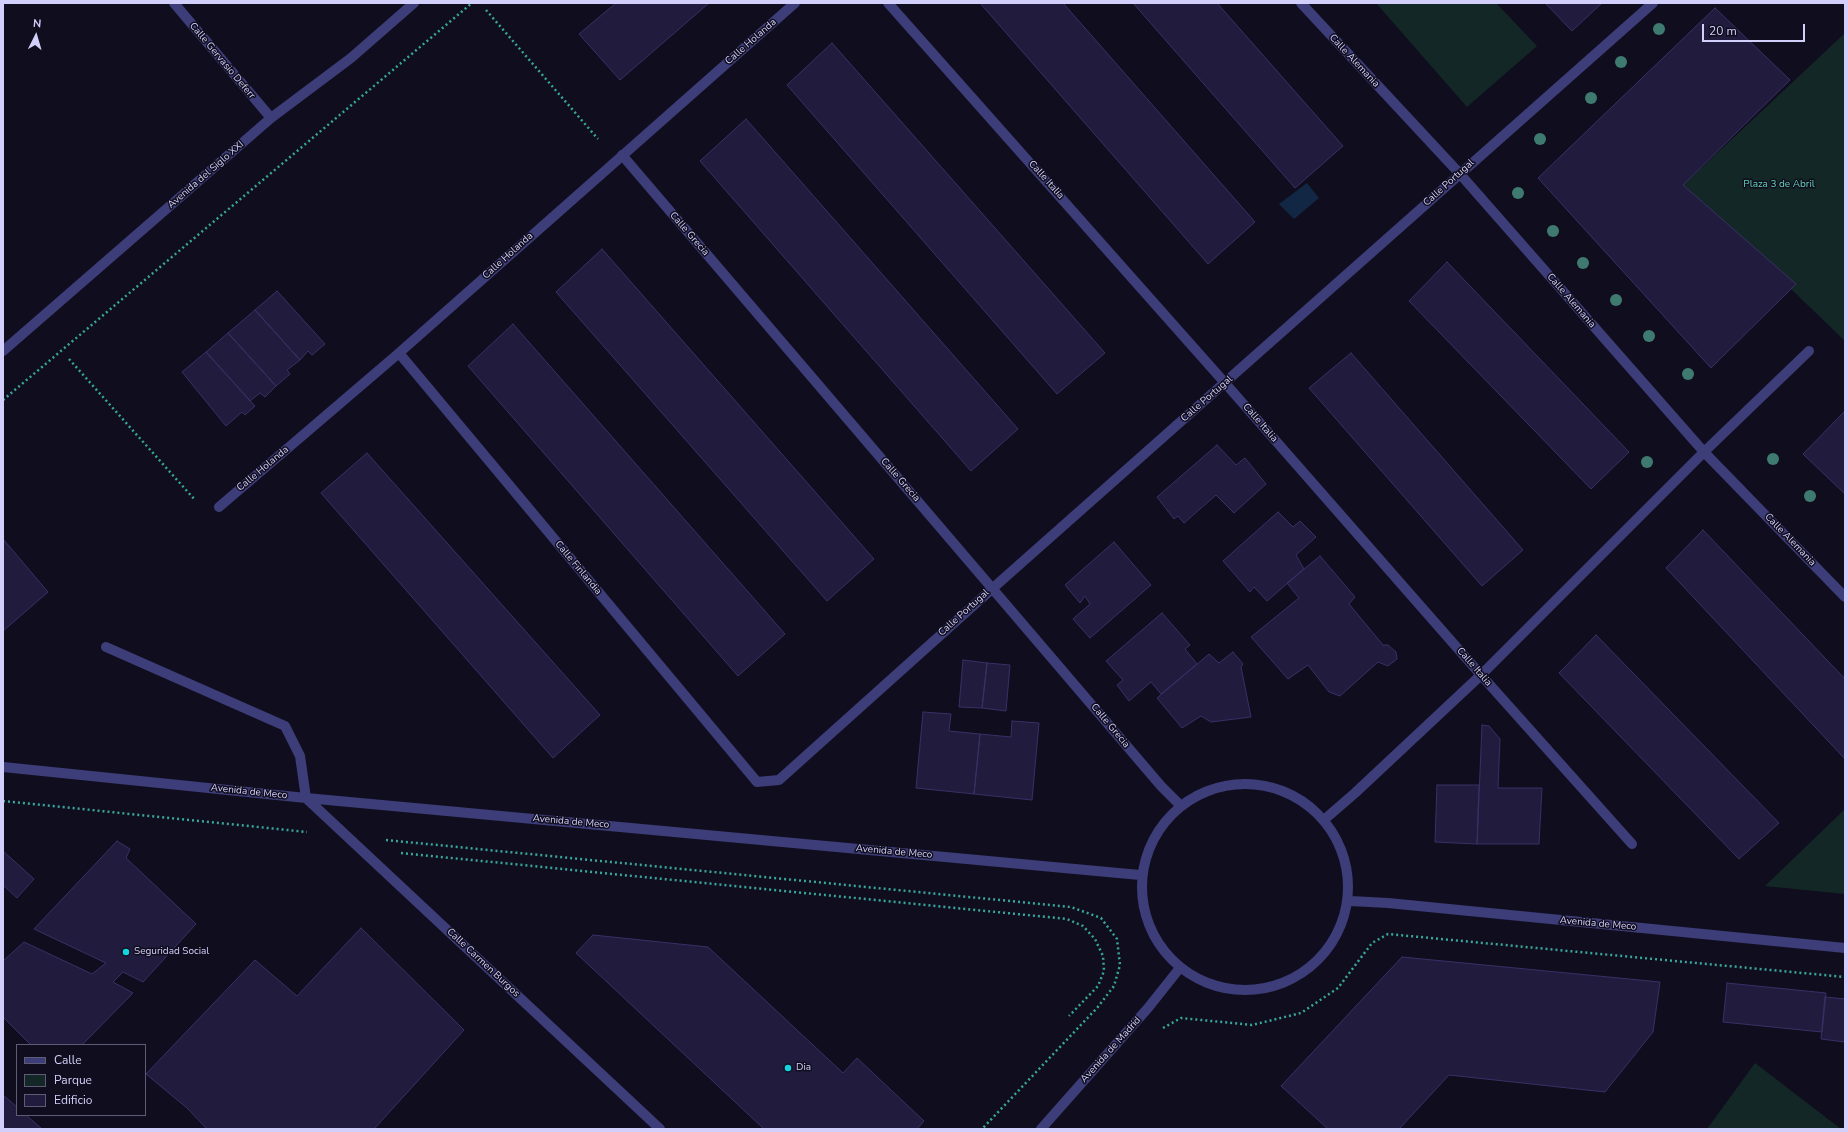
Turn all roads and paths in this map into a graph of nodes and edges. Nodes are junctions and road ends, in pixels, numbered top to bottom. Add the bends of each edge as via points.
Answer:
1 (174, 3) edge
2 (414, 3) edge
3 (472, 3) edge
4 (795, 3) edge
5 (888, 3) edge
6 (1301, 3) edge
7 (1653, 3) edge
8 (486, 10) dead end
9 (271, 118) junction
10 (598, 139) dead end
11 (622, 155) junction
12 (1460, 174) junction
13 (3, 351) edge
14 (1809, 351) dead end
15 (400, 353) junction
16 (69, 359) dead end
17 (1225, 383) junction
18 (3, 400) edge
19 (1704, 452) junction
20 (196, 500) dead end
21 (219, 507) dead end
22 (993, 588) junction
23 (1845, 597) edge
24 (106, 647) dead end
25 (1481, 675) junction
26 (3, 766) edge
27 (757, 782) joint
28 (306, 798) junction
29 (3, 801) edge
30 (1178, 803) junction
31 (1325, 819) junction
32 (308, 832) dead end
33 (347, 836) junction
34 (1632, 844) dead end
35 (400, 853) dead end
36 (1140, 875) junction
37 (1350, 901) junction
38 (1845, 948) edge
39 (1179, 969) junction
40 (1845, 977) edge
41 (1069, 1016) dead end
42 (1160, 1030) dead end
43 (660, 1129) edge
44 (982, 1129) edge
45 (1041, 1129) edge

1 - 9 street, Calle Gervasio Deferr
2 - 9 street, Avenida del Siglo XXI via 351,58
3 - 18 path
4 - 11 street, Calle Holanda
5 - 17 street, Calle Italia
6 - 12 street, Calle Alemania
7 - 12 street, Calle Portugal
8 - 10 path
9 - 13 street, Avenida del Siglo XXI
11 - 15 street, Calle Holanda
11 - 22 street, Calle Grecia
12 - 17 street, Calle Portugal
12 - 19 street, Calle Alemania
14 - 19 street
15 - 21 street, Calle Holanda
15 - 27 street, Calle Finlandia
16 - 20 path
17 - 22 street, Calle Portugal
17 - 25 street, Calle Italia
19 - 23 street, Calle Alemania
19 - 25 street
22 - 27 street, Calle Portugal via 779,780
22 - 30 street, Calle Grecia
24 - 28 street via 285,726 300,756
25 - 31 street
25 - 34 street, Calle Italia
26 - 28 street, Avenida de Meco
28 - 33 street, Calle Carmen Burgos
28 - 36 street, Avenida de Meco
29 - 32 path
30 - 31 street via 1206,790 1241,786 1270,789 1300,801
30 - 36 street via 1160,824
31 - 37 street via 1340,842 1349,868
33 - 43 street, Calle Carmen Burgos
33 - 44 path via 1071,907 1101,918 1117,939 1120,965 1114,986 1097,1008
35 - 41 path via 1067,919 1083,926 1096,939 1103,956 1104,971 1098,986
36 - 39 street via 1148,925 1160,948
37 - 38 street, Avenida de Meco
37 - 39 street via 1334,938 1312,963 1284,983 1249,989 1212,984
39 - 45 street, Avenida de Madrid
40 - 42 path via 1388,934 1372,943 1338,988 1301,1013 1252,1025 1181,1018

